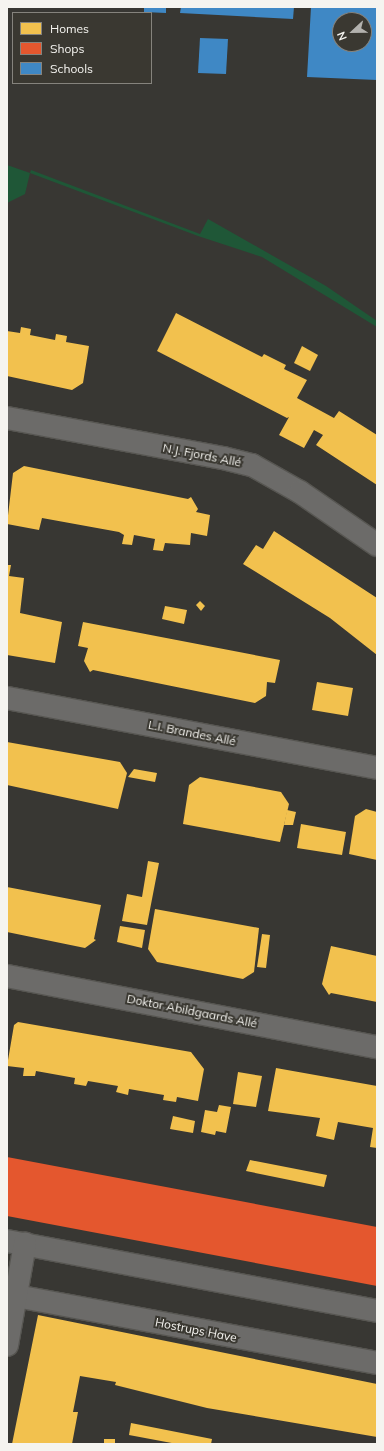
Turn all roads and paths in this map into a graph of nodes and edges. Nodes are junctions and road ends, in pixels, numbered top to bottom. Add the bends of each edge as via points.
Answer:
1 (7, 418) edge
2 (377, 545) edge
3 (7, 698) edge
4 (377, 768) edge
5 (7, 976) edge
6 (377, 1047) edge
7 (16, 1242) edge
8 (16, 1296) junction
9 (377, 1311) edge
10 (7, 1345) edge
11 (377, 1364) edge

1 - 2 street, N.J. Fjords Allé via 252,465 300,492
3 - 4 street, L.I. Brandes Allé
5 - 6 street, Doktor Abildgaards Allé
7 - 8 street
7 - 9 street
8 - 10 street
8 - 11 street, Hostrups Have

